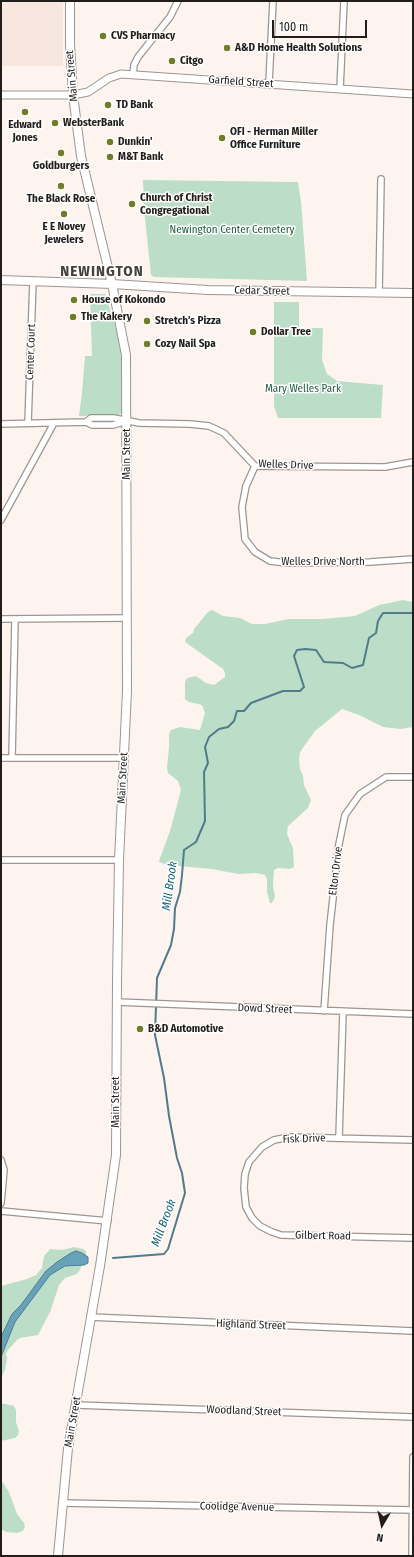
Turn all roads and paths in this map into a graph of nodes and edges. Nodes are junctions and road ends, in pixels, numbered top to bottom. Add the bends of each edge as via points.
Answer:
1 (70, 1) edge
2 (178, 1) edge
3 (273, 1) edge
4 (344, 1) edge
5 (133, 75) junction
6 (269, 83) junction
7 (340, 89) junction
8 (413, 94) edge
9 (1, 95) edge
10 (73, 95) junction
11 (381, 179) dead end
12 (1, 280) edge
13 (33, 281) junction
14 (112, 284) junction
15 (379, 293) junction
16 (413, 293) edge
17 (127, 421) junction
18 (28, 423) junction
19 (54, 423) junction
20 (1, 424) edge
21 (413, 462) edge
22 (255, 466) junction
23 (2, 517) edge
24 (413, 559) edge
25 (126, 618) junction
26 (1, 619) edge
27 (15, 619) junction
28 (1, 758) edge
29 (12, 758) junction
30 (124, 758) junction
31 (413, 777) edge
32 (1, 860) edge
33 (119, 860) junction
34 (117, 1002) junction
35 (324, 1011) junction
36 (343, 1012) junction
37 (413, 1014) edge
38 (339, 1138) junction
39 (413, 1140) edge
40 (1, 1160) edge
41 (1, 1202) edge
42 (246, 1206) joint
43 (1, 1211) edge
44 (108, 1221) junction
45 (413, 1238) edge
46 (90, 1318) junction
47 (413, 1331) edge
48 (76, 1405) junction
49 (413, 1417) edge
50 (413, 1457) edge
51 (62, 1503) junction
52 (412, 1510) edge
53 (58, 1556) edge
54 (412, 1556) edge

1 - 10 main road, Main Street
2 - 5 street via 170,17 138,57
3 - 6 street
4 - 7 street
5 - 6 street, Garfield Street
5 - 10 street, Garfield Street via 114,76 88,92
6 - 7 street, Garfield Street
7 - 8 street, Garfield Street
9 - 10 street, Garfield Street
10 - 14 main road, Main Street via 81,156
11 - 15 street
12 - 13 main road, Cedar Street
13 - 14 main road, Cedar Street
13 - 18 street, Center Court
14 - 15 main road, Cedar Street via 208,290
14 - 17 main road, Main Street via 126,355
15 - 16 main road, Cedar Street
17 - 19 street via 113,425 92,425 86,422
17 - 22 street, Welles Drive via 209,426 224,433
17 - 25 main road, Main Street
18 - 19 street
18 - 20 street
19 - 23 street
21 - 22 street, Welles Drive via 385,467
22 - 24 street, Welles Drive North via 246,486 242,507 245,539 255,552 270,561 370,562
25 - 27 street
25 - 30 main road, Main Street via 127,691
26 - 27 street
27 - 29 street
28 - 29 street
29 - 30 street
30 - 33 main road, Main Street
31 - 35 street, Elton Drive via 386,778 360,794 345,815 339,844 330,925
32 - 33 street
33 - 34 main road, Main Street
34 - 35 street, Dowd Street
34 - 44 main road, Main Street via 116,1155
35 - 36 street, Dowd Street
36 - 37 street, Dowd Street
36 - 38 street
38 - 39 street, Fisk Drive
38 - 42 street, Fisk Drive via 289,1137 274,1140 262,1147 249,1162 245,1174
40 - 41 street via 4,1170
42 - 45 street, Gilbert Road via 260,1226 282,1235
43 - 44 street
44 - 46 main road, Main Street
46 - 47 street, Highland Street
46 - 48 main road, Main Street
48 - 49 street, Woodland Street
48 - 51 main road, Main Street
50 - 52 street
51 - 52 street, Coolidge Avenue
51 - 53 main road, Main Street
52 - 54 street

